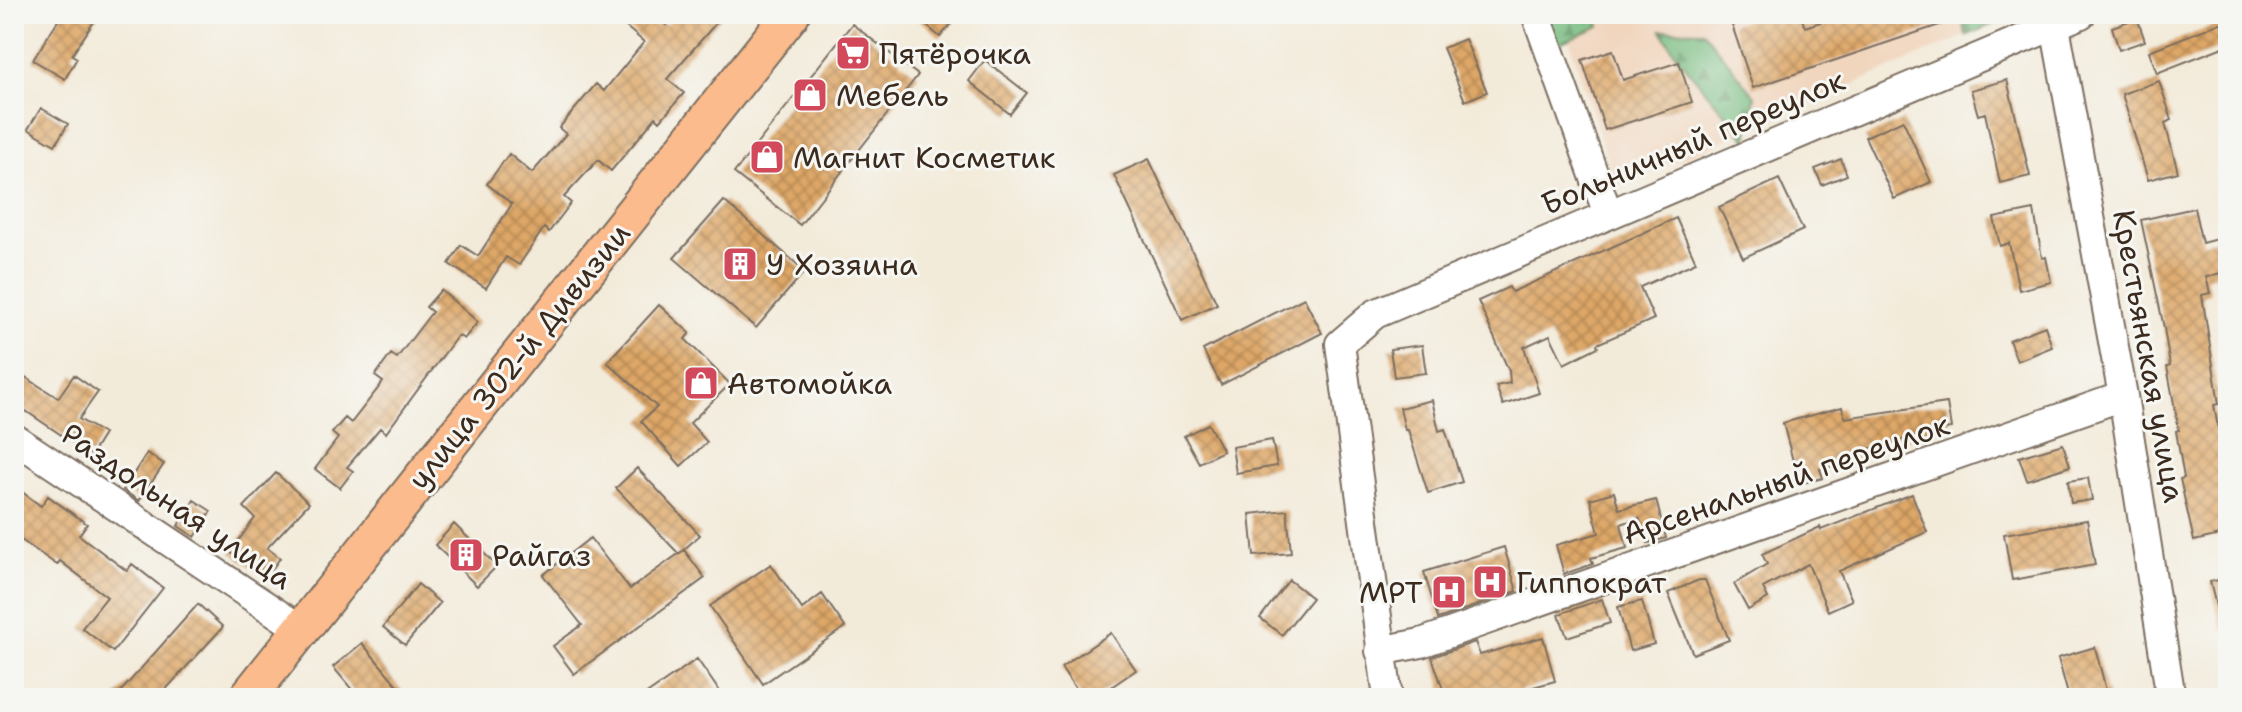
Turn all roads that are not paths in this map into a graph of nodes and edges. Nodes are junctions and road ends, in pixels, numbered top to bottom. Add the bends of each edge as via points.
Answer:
1 (791, 14) edge
2 (1536, 14) edge
3 (2081, 14) edge
4 (2055, 26) junction
5 (1608, 214) junction
6 (2123, 396) junction
7 (14, 438) edge
8 (302, 630) junction
9 (1380, 651) junction
10 (247, 698) edge
11 (1388, 698) edge
12 (2171, 698) edge

1 - 8 main road, улица 302-й Дивизии
2 - 5 street
3 - 4 street, Больничный переулок
4 - 5 street, Больничный переулок
4 - 6 street, Крестьянская улица
5 - 9 street, Больничный переулок via 1375,314 1340,344
6 - 9 street, Арсенальный переулок via 1421,643
6 - 12 street, Крестьянская улица
7 - 8 street, Раздольная улица
8 - 10 main road, улица 302-й Дивизии
9 - 11 street

